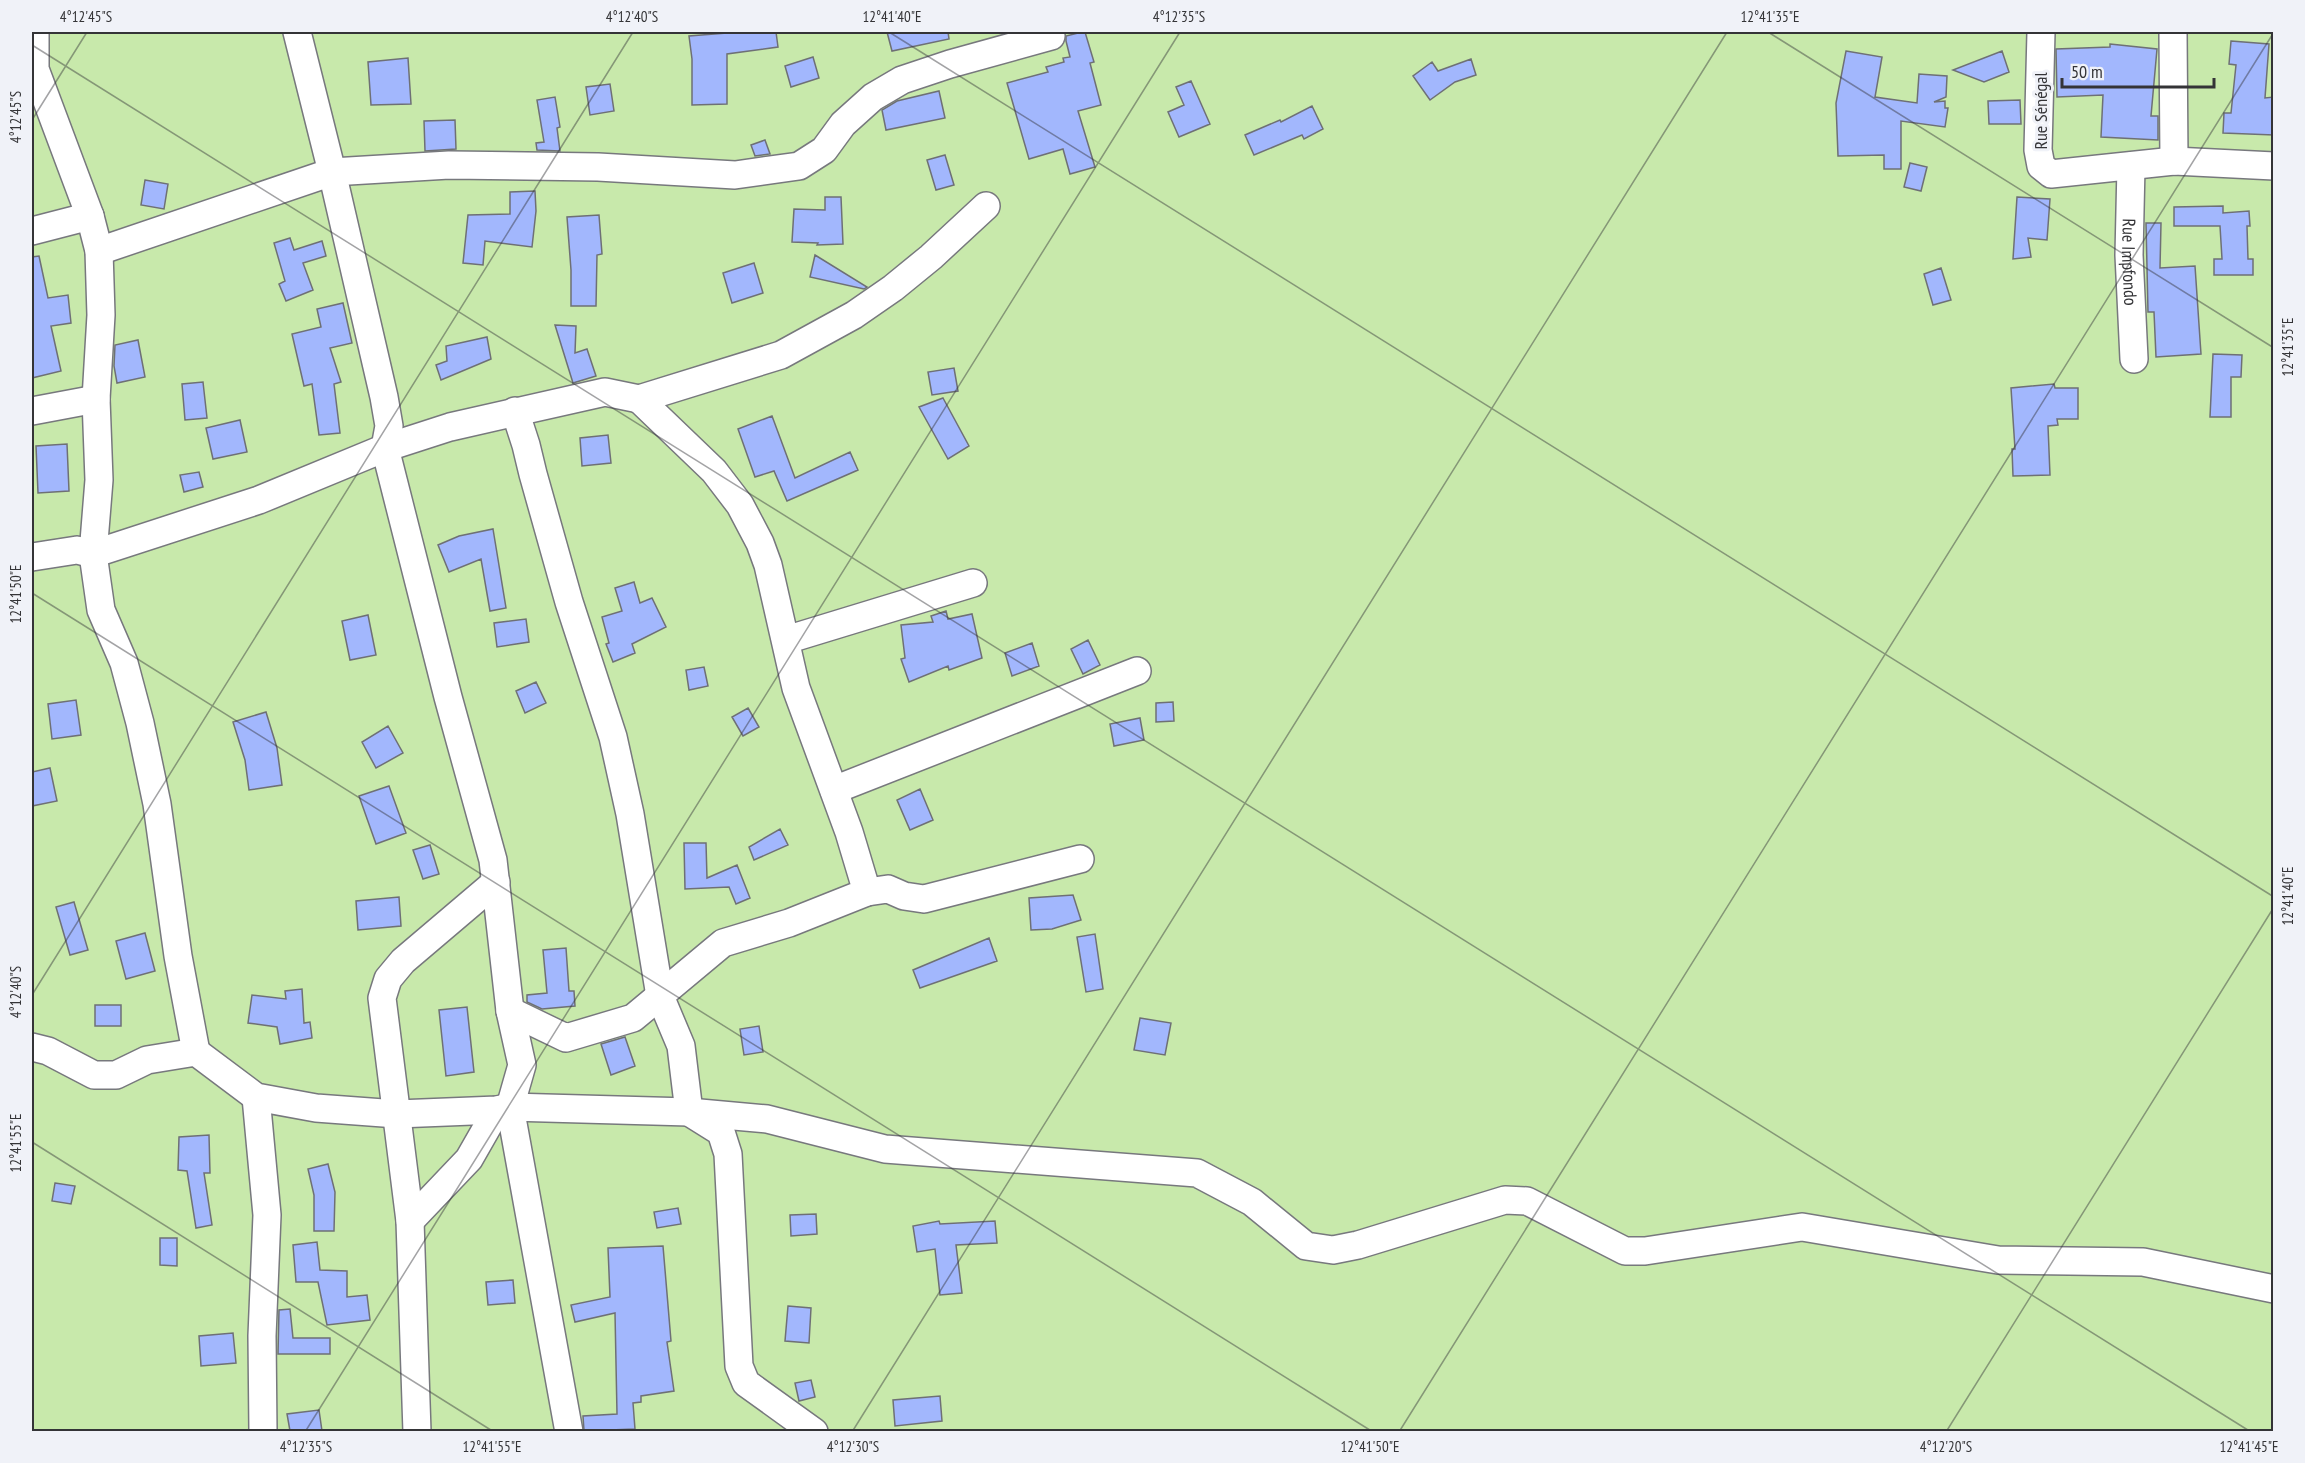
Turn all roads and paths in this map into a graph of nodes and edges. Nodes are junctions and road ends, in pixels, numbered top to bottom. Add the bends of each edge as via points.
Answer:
1 (35, 32) edge
2 (297, 32) edge
3 (2041, 32) edge
4 (2173, 32) edge
5 (1051, 36) dead end
6 (33, 69) edge
7 (2174, 161) junction
8 (2131, 166) junction
9 (2274, 166) edge
10 (332, 172) junction
11 (986, 206) dead end
12 (90, 216) junction
13 (32, 231) edge
14 (99, 251) junction
15 (2134, 359) dead end
16 (96, 399) junction
17 (639, 399) junction
18 (32, 411) edge
19 (515, 411) junction
20 (386, 448) junction
21 (93, 554) junction
22 (32, 557) edge
23 (973, 583) dead end
24 (786, 640) junction
25 (1137, 671) dead end
26 (834, 790) junction
27 (1080, 859) dead end
28 (496, 882) junction
29 (867, 892) junction
30 (660, 996) junction
31 (510, 1011) junction
32 (32, 1047) edge
33 (196, 1052) junction
34 (256, 1097) junction
35 (504, 1109) junction
36 (689, 1113) junction
37 (397, 1114) junction
38 (410, 1221) junction
39 (2274, 1289) edge
40 (263, 1431) edge
41 (417, 1431) edge
42 (569, 1431) edge
43 (814, 1431) edge

1 - 6 street
2 - 10 street
3 - 8 street, Rue Sénégal via 2041,166 2051,174 2061,175
4 - 7 street
5 - 10 street via 902,80 873,97 843,124 824,150 800,166 735,175 598,167 449,165
6 - 12 street
7 - 8 street
7 - 9 street
8 - 15 street, Rue Impfondo via 2129,255
10 - 14 street
10 - 20 street via 384,397
11 - 17 street via 893,288 819,335 781,355
12 - 13 street
12 - 14 street
14 - 16 street via 101,315
16 - 18 street
16 - 21 street via 99,480
17 - 19 street via 605,392
17 - 24 street via 714,471 740,505 768,565
19 - 20 street
19 - 30 street via 612,737
20 - 21 street via 259,500
20 - 28 street
21 - 22 street via 77,550
21 - 33 street via 101,610 124,663 157,804
23 - 24 street
24 - 26 street via 796,688
25 - 26 street
26 - 29 street
27 - 29 street via 924,899 888,889
28 - 31 street
28 - 37 street via 403,961 388,979 382,998
29 - 30 street via 789,923 723,943
30 - 31 street via 633,1018 566,1038
30 - 36 street via 681,1046
31 - 35 street via 522,1065
32 - 33 street via 94,1075 116,1075 147,1060
33 - 34 street
34 - 37 street via 316,1108
34 - 40 street via 267,1215
35 - 36 street
35 - 37 street
35 - 38 street via 470,1159
35 - 42 street
36 - 39 street via 767,1119 885,1149 1197,1173 1252,1202 1306,1246 1333,1250 1505,1200 1527,1201 1625,1251 1802,1227 1998,1260 2143,1262
36 - 43 street via 721,1132 728,1154 738,1366 746,1383
37 - 38 street
38 - 41 street

